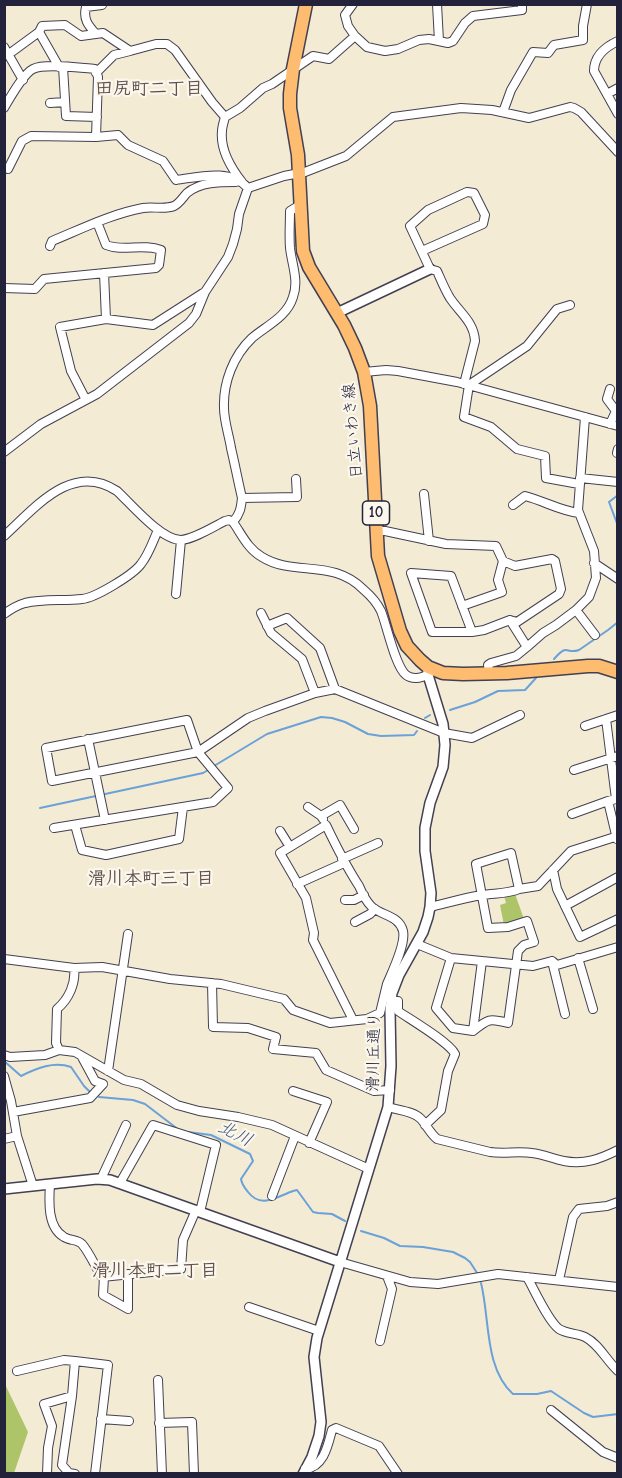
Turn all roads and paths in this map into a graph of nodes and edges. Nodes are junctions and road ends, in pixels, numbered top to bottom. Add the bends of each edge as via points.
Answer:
1 (306, 4) edge
2 (353, 4) edge
3 (437, 4) edge
4 (587, 4) edge
5 (102, 5) edge
6 (523, 5) edge
7 (39, 32) junction
8 (95, 33) junction
9 (355, 36) junction
10 (439, 41) junction
11 (618, 41) edge
12 (7, 50) edge
13 (130, 51) junction
14 (61, 67) junction
15 (293, 69) junction
16 (96, 73) junction
17 (23, 80) junction
18 (618, 88) edge
19 (4, 93) edge
20 (14, 93) junction
21 (607, 94) junction
22 (65, 102) junction
23 (50, 103) dead end
24 (4, 108) edge
25 (503, 112) junction
26 (618, 114) edge
27 (97, 117) junction
28 (225, 117) junction
29 (96, 137) junction
30 (618, 152) edge
31 (8, 168) dead end
32 (299, 173) junction
33 (245, 185) junction
34 (300, 205) junction
35 (97, 222) junction
36 (50, 246) dead end
37 (422, 251) junction
38 (430, 269) junction
39 (104, 273) junction
40 (4, 288) edge
41 (204, 292) junction
42 (570, 305) dead end
43 (337, 313) junction
44 (106, 319) junction
45 (364, 372) junction
46 (466, 385) junction
47 (610, 389) dead end
48 (86, 400) junction
49 (585, 417) junction
50 (614, 425) edge
51 (4, 452) edge
52 (296, 479) dead end
53 (579, 481) junction
54 (618, 482) edge
55 (424, 494) dead end
56 (242, 498) junction
57 (513, 505) dead end
58 (579, 513) junction
59 (233, 522) junction
60 (158, 530) junction
61 (377, 531) junction
62 (4, 536) edge
63 (181, 540) junction
64 (429, 541) junction
65 (504, 561) junction
66 (594, 563) junction
67 (618, 579) edge
68 (176, 594) dead end
69 (462, 606) junction
70 (576, 610) junction
71 (261, 613) dead end
72 (4, 614) edge
73 (510, 620) junction
74 (267, 626) junction
75 (472, 632) junction
76 (595, 635) dead end
77 (526, 647) junction
78 (428, 671) junction
79 (618, 672) edge
80 (489, 673) junction
81 (335, 689) junction
82 (315, 693) junction
83 (519, 715) dead end
84 (618, 715) edge
85 (606, 719) junction
86 (585, 726) dead end
87 (444, 733) junction
88 (88, 740) junction
89 (198, 752) junction
90 (614, 757) edge
91 (574, 770) dead end
92 (95, 772) junction
93 (614, 799) edge
94 (183, 807) junction
95 (308, 807) dead end
96 (572, 814) dead end
97 (321, 816) junction
98 (105, 820) junction
99 (75, 825) junction
100 (326, 825) junction
101 (54, 828) dead end
102 (354, 829) dead end
103 (280, 831) dead end
104 (617, 838) edge
105 (378, 843) dead end
106 (290, 847) junction
107 (343, 861) junction
108 (553, 870) junction
109 (618, 877) edge
110 (297, 884) junction
111 (519, 889) junction
112 (364, 895) junction
113 (481, 895) junction
114 (345, 900) dead end
115 (565, 906) junction
116 (430, 907) junction
117 (375, 909) junction
118 (618, 920) edge
119 (356, 922) dead end
120 (128, 934) dead end
121 (417, 944) junction
122 (617, 950) edge
123 (451, 958) junction
124 (578, 958) junction
125 (4, 959) edge
126 (482, 961) junction
127 (552, 961) junction
128 (516, 964) junction
129 (74, 968) junction
130 (123, 970) junction
131 (212, 983) junction
132 (391, 985) junction
133 (391, 1001) junction
134 (593, 1009) dead end
135 (565, 1014) dead end
136 (353, 1020) junction
137 (473, 1031) junction
138 (59, 1050) junction
139 (4, 1055) edge
140 (82, 1057) junction
141 (108, 1071) junction
142 (4, 1076) edge
143 (390, 1090) junction
144 (293, 1091) dead end
145 (8, 1101) edge
146 (387, 1107) junction
147 (13, 1112) junction
148 (126, 1125) dead end
149 (425, 1125) junction
150 (17, 1136) junction
151 (295, 1136) junction
152 (4, 1139) edge
153 (309, 1143) junction
154 (618, 1150) edge
155 (369, 1169) junction
156 (101, 1179) junction
157 (120, 1183) junction
158 (50, 1184) junction
159 (33, 1186) junction
160 (4, 1189) edge
161 (272, 1196) dead end
162 (618, 1202) edge
163 (198, 1211) junction
164 (340, 1262) junction
165 (128, 1274) junction
166 (387, 1276) junction
167 (104, 1277) junction
168 (527, 1277) junction
169 (559, 1280) junction
170 (618, 1287) edge
171 (249, 1306) dead end
172 (319, 1331) junction
173 (380, 1341) dead end
174 (75, 1361) junction
175 (17, 1371) dead end
176 (618, 1371) edge
177 (158, 1380) dead end
178 (72, 1395) junction
179 (551, 1410) dead end
180 (102, 1419) junction
181 (129, 1421) dead end
182 (159, 1424) junction
183 (618, 1458) edge
184 (304, 1471) edge
185 (47, 1473) edge
186 (75, 1473) edge
187 (95, 1473) edge
188 (162, 1473) edge
189 (194, 1473) edge
190 (398, 1473) edge

1 - 15 main road, 日立いわき線 / 10
2 - 9 street via 345,15
3 - 10 street
4 - 25 street via 583,40 555,45 548,53 533,52
5 - 8 street via 86,7 88,25
6 - 10 street via 522,10 473,16 453,41
7 - 8 street via 42,26 65,25 81,36
7 - 12 street
7 - 14 street
8 - 13 street via 103,33
9 - 10 street via 367,47 385,51 418,40
9 - 15 street via 329,59 313,56
11 - 21 street via 603,49 594,66
12 - 17 street
13 - 16 street via 114,55
13 - 28 street via 168,44
14 - 16 street via 95,69
14 - 17 street via 32,69
14 - 22 street
15 - 28 street
15 - 32 main road, 日立いわき線 / 10 via 290,94
16 - 27 street
17 - 20 street
18 - 21 street
19 - 20 street
20 - 24 street
21 - 26 street
22 - 23 street
22 - 27 street via 66,116
25 - 30 street via 529,118 574,108
25 - 32 street via 461,108 393,117 346,156
27 - 29 street
28 - 33 street via 221,132 224,150
29 - 31 street via 32,136 22,141
29 - 33 street via 118,135 128,145 163,161 176,180 218,174
32 - 33 street
32 - 34 main road, 日立いわき線 / 10
33 - 35 street via 201,185 177,205 145,208
33 - 41 street via 233,244
34 - 43 main road, 日立いわき線 / 10 via 306,259
34 - 56 street via 290,211 290,247 296,280 292,300 280,318 238,354 224,395
35 - 36 street via 52,241
35 - 39 street via 106,245 112,248 160,250 156,268
37 - 37 street via 483,224 485,215 474,193 467,192 428,210 410,226
37 - 38 street
38 - 43 street
38 - 46 street via 437,271 475,334
39 - 40 street via 44,279 35,289
39 - 44 street
41 - 44 street via 153,325
41 - 48 street via 189,323
42 - 46 street via 557,309 527,346
43 - 45 main road, 日立いわき線 / 10
44 - 48 street via 60,327 71,371
45 - 46 street via 398,371
45 - 61 main road, 日立いわき線 / 10 via 370,406
46 - 49 street
46 - 53 street via 464,417 491,427 517,449 545,456 546,478
47 - 50 street via 607,399 616,411
48 - 51 street via 41,424
49 - 50 street
49 - 53 street
52 - 56 street via 297,497
53 - 54 street
53 - 58 street
55 - 64 street
56 - 59 street via 242,509
57 - 58 street via 525,496
58 - 66 street via 594,551
59 - 63 street via 225,521
59 - 78 street via 245,542 263,558 277,564 325,569 362,587 380,609 405,674 414,678
60 - 62 street via 110,486 88,481 74,482 52,494
60 - 63 street
60 - 72 street via 141,564 94,596 27,603
61 - 64 street
61 - 78 main road, 日立いわき線 / 10 via 379,562 400,631
63 - 68 street
64 - 65 street via 496,546
65 - 69 street via 498,580 502,592
65 - 73 street via 515,566 552,559 561,589 517,622
66 - 67 street
66 - 70 street via 596,578 589,597
69 - 75 street
69 - 75 street via 451,576 411,573 432,632
70 - 76 street
70 - 77 street
71 - 74 street
73 - 75 street
73 - 77 street
74 - 81 street via 287,618 320,648
74 - 82 street via 302,659
77 - 80 street via 516,656 488,665
78 - 80 main road
78 - 87 street, 滑川丘通り
79 - 80 main road via 588,666
81 - 82 street
81 - 87 street
82 - 89 street via 248,718
83 - 87 street via 472,738
84 - 85 street
85 - 86 street
85 - 90 street
87 - 116 street, 滑川丘通り via 442,767 425,828
88 - 89 street via 187,720
88 - 92 street
88 - 92 street via 46,748 52,781
89 - 92 street
89 - 94 street via 228,788 213,802
90 - 91 street
90 - 93 street
92 - 98 street
93 - 96 street
93 - 104 street
94 - 98 street
94 - 99 street via 179,839 106,855 82,850
95 - 97 street
97 - 100 street
97 - 102 street via 340,805
98 - 99 street
99 - 101 street
100 - 106 street
100 - 107 street
103 - 106 street
104 - 108 street via 571,851
105 - 107 street
106 - 110 street via 280,853
107 - 110 street
107 - 112 street
108 - 111 street via 538,886
108 - 115 street
109 - 115 street
110 - 136 street via 306,898 313,940
111 - 113 street
111 - 113 street via 511,854 477,864
112 - 114 street
112 - 117 street
113 - 116 street
113 - 128 street via 488,928 527,921 534,942 519,948
115 - 118 street via 580,937
116 - 121 street, 滑川丘通り
117 - 119 street
117 - 132 street via 399,922 403,931
120 - 130 street
121 - 123 street
121 - 132 street, 滑川丘通り
122 - 124 street
123 - 126 street
123 - 137 street via 436,1008 453,1028
124 - 127 street via 557,965
124 - 134 street
125 - 129 street
126 - 128 street
126 - 137 street
127 - 128 street via 533,966
127 - 135 street
128 - 137 street via 508,1023 493,1019
129 - 130 street
129 - 138 street via 69,996 57,1009
130 - 131 street
130 - 141 street
131 - 136 street via 284,999 293,1010 330,1023
131 - 143 street via 213,1027 248,1028 276,1037 273,1049 316,1053 326,1070 374,1091
132 - 133 street, 滑川丘通り
132 - 136 street via 380,1013
133 - 143 street, 滑川丘通り
133 - 149 street via 398,1001 398,1011 445,1042 455,1054 441,1110
138 - 139 street via 45,1055
138 - 140 street
140 - 141 street
140 - 147 street via 95,1081 103,1084 90,1098
141 - 151 street via 177,1105 272,1125
142 - 145 street
143 - 146 street, 滑川丘通り
144 - 153 street via 327,1102
145 - 147 street
146 - 149 street via 417,1115
146 - 155 street, 滑川丘通り
147 - 150 street
148 - 156 street
149 - 154 street via 437,1139 499,1153 533,1153 566,1162 598,1160
150 - 152 street
150 - 159 street
151 - 153 street
151 - 161 street
153 - 155 street
155 - 164 street, 滑川丘通り
156 - 157 street
156 - 158 street
157 - 163 street
157 - 163 street via 153,1125 216,1145
158 - 159 street
158 - 167 street via 50,1216 54,1225 62,1236 83,1245
159 - 160 street
162 - 169 street via 579,1209 573,1217
163 - 164 street
163 - 165 street via 183,1240 181,1269
164 - 166 street
164 - 172 street, 滑川丘通り
165 - 167 street
165 - 167 street via 128,1309 103,1295
166 - 168 street via 438,1284 498,1274
166 - 173 street via 392,1289
168 - 169 street
168 - 176 street via 558,1329 592,1341
169 - 170 street
171 - 172 street
172 - 184 street, 滑川丘通り via 314,1357 321,1422
174 - 175 street
174 - 178 street
174 - 180 street via 108,1365
177 - 182 street
178 - 185 street via 44,1404 52,1426
178 - 186 street via 62,1465 69,1473
179 - 183 street via 603,1452
180 - 181 street
180 - 187 street
182 - 188 street
182 - 189 street via 192,1422
184 - 190 street via 317,1465 336,1428 379,1446

